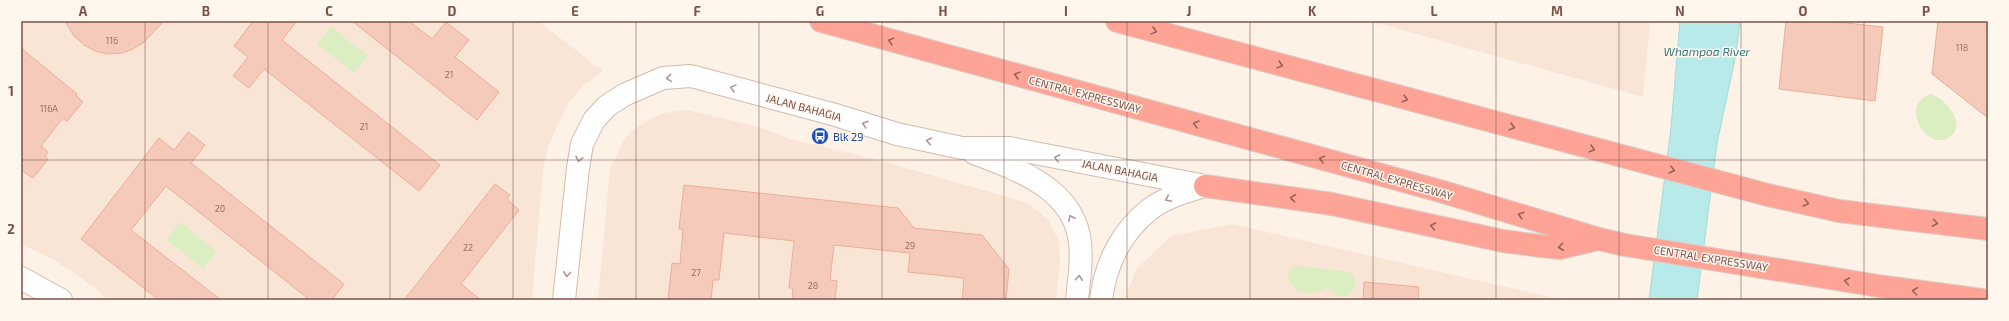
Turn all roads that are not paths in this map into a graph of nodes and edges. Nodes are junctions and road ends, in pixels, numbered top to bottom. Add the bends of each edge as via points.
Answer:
1 (821, 21) edge
2 (1117, 21) edge
3 (962, 148) junction
4 (1205, 186) junction
5 (1988, 230) edge
6 (1599, 239) junction
7 (21, 278) edge
8 (61, 300) edge
9 (564, 300) edge
10 (1077, 300) edge
11 (1101, 300) edge
12 (1982, 300) edge

6 -> 1 highway, CENTRAL EXPRESSWAY via 1440,191
2 -> 5 highway via 1768,195 1839,211
4 -> 3 street, JALAN BAHAGIA via 1009,148
3 -> 9 street, JALAN BAHAGIA via 897,134 691,76 664,78 624,95 607,106 594,120 582,144
10 -> 3 street via 1079,236 1064,204 1036,179
6 -> 4 highway via 1560,248 1503,241 1332,204
4 -> 11 street via 1167,199 1149,210 1132,226 1118,245 1110,262
12 -> 6 highway, CENTRAL EXPRESSWAY via 1885,287
7 - 8 street

